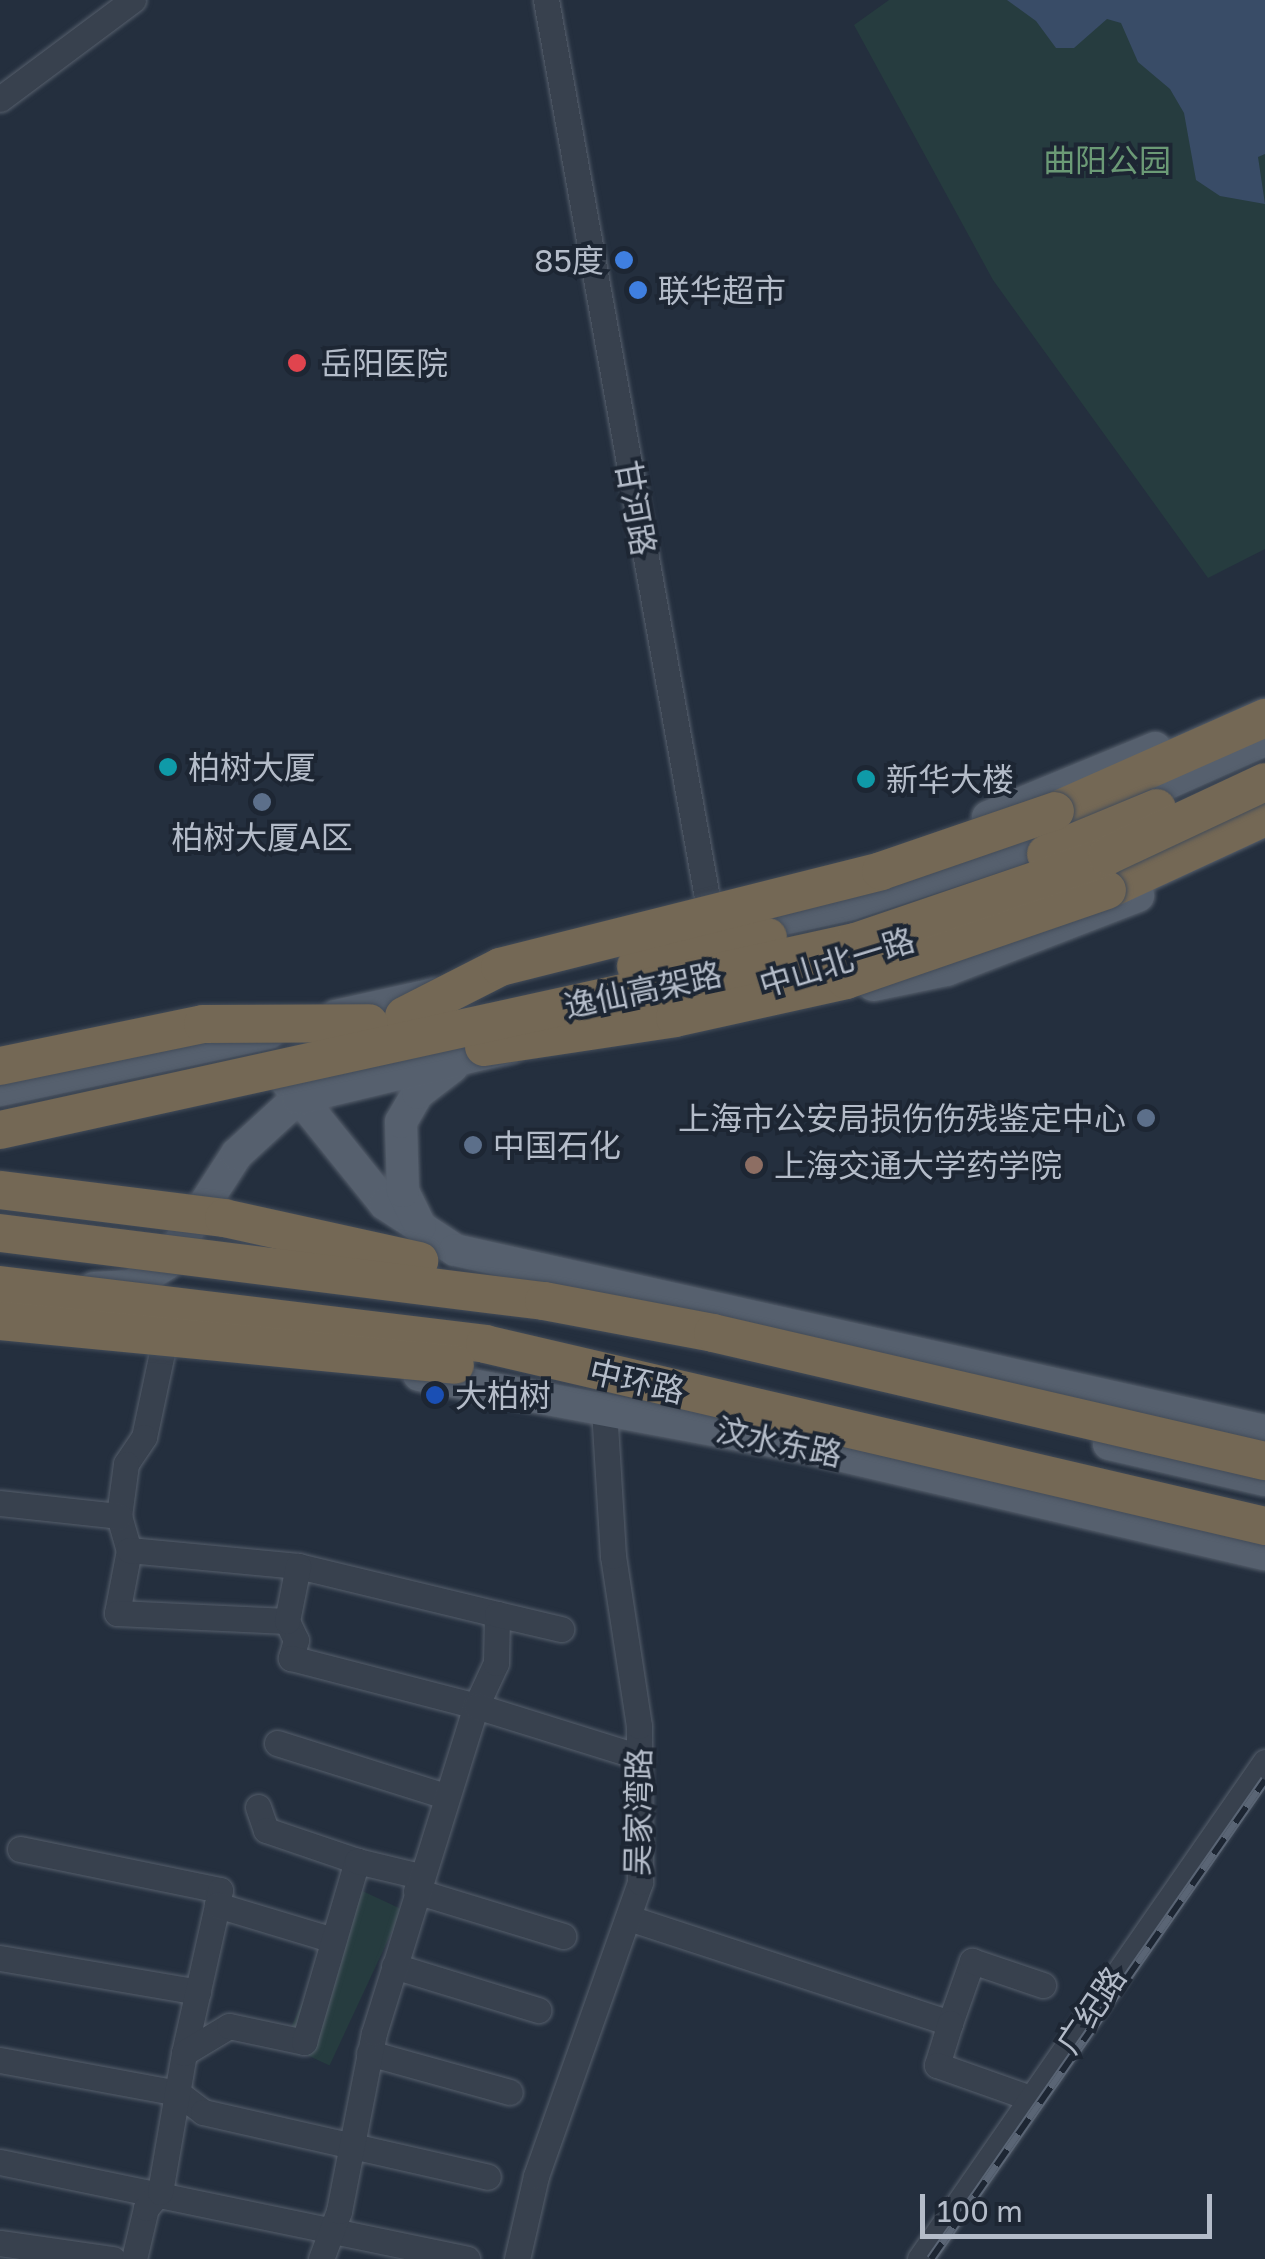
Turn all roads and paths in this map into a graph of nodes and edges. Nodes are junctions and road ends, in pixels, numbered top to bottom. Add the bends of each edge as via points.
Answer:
1 (134, 0) edge
2 (546, 0) edge
3 (0, 100) edge
4 (1265, 701) edge
5 (1265, 718) edge
6 (1265, 740) edge
7 (1265, 757) edge
8 (1265, 782) edge
9 (1265, 797) edge
10 (1265, 817) edge
11 (1265, 835) edge
12 (711, 918) junction
13 (735, 1003) junction
14 (386, 1020) junction
15 (288, 1028) junction
16 (239, 1040) junction
17 (268, 1057) junction
18 (468, 1057) junction
19 (0, 1066) edge
20 (233, 1082) junction
21 (0, 1090) edge
22 (298, 1098) junction
23 (0, 1103) edge
24 (0, 1133) edge
25 (237, 1154) junction
26 (0, 1190) edge
27 (0, 1233) edge
28 (429, 1237) junction
29 (0, 1277) edge
30 (18, 1283) edge
31 (131, 1286) junction
32 (0, 1304) edge
33 (111, 1320) junction
34 (0, 1322) edge
35 (167, 1330) junction
36 (713, 1333) junction
37 (986, 1368) junction
38 (636, 1382) junction
39 (604, 1407) junction
40 (1050, 1429) junction
41 (1265, 1431) edge
42 (1265, 1460) edge
43 (1265, 1480) edge
44 (0, 1502) edge
45 (1265, 1512) edge
46 (119, 1516) junction
47 (1265, 1526) edge
48 (129, 1550) junction
49 (1265, 1554) edge
50 (298, 1566) junction
51 (497, 1614) junction
52 (287, 1621) junction
53 (561, 1630) dead end
54 (476, 1706) junction
55 (278, 1743) dead end
56 (640, 1757) junction
57 (1265, 1762) edge
58 (444, 1796) junction
59 (258, 1806) dead end
60 (20, 1849) dead end
61 (357, 1861) junction
62 (418, 1884) junction
63 (217, 1905) junction
64 (629, 1918) junction
65 (563, 1936) dead end
66 (333, 1940) junction
67 (0, 1958) edge
68 (394, 1966) junction
69 (1042, 1985) dead end
70 (195, 2004) junction
71 (538, 2010) dead end
72 (950, 2023) junction
73 (228, 2026) junction
74 (184, 2053) junction
75 (369, 2053) junction
76 (0, 2060) edge
77 (510, 2092) dead end
78 (178, 2093) junction
79 (1030, 2098) junction
80 (349, 2145) junction
81 (0, 2162) edge
82 (488, 2177) dead end
83 (160, 2192) junction
84 (328, 2228) junction
85 (0, 2242) edge
86 (113, 2259) edge
87 (134, 2259) edge
88 (321, 2259) edge
89 (467, 2259) edge
90 (518, 2259) edge
91 (920, 2259) edge

1 - 3 street
2 - 12 street, 甘河路
4 - 12 main road via 952,833
5 - 14 highway, bridge via 1056,811 843,882 500,967
6 - 12 main road, 中山北一路 via 1011,852 851,904
7 - 14 highway, 逸仙高架路, bridge via 1042,855 888,906
8 - 20 highway, 逸仙高架路, bridge via 1107,856 856,942
9 - 13 main road, 中山北一路 via 1170,844 990,916
10 - 20 highway, bridge via 1107,890 865,974 694,1014
11 - 13 main road via 1058,930 946,970
12 - 13 street, 甘河路
12 - 15 main road via 661,945
13 - 18 main road via 671,1008
14 - 19 highway, bridge via 203,1024
14 - 23 highway, 逸仙高架路, bridge
15 - 16 main road
15 - 17 main road
16 - 17 main road
16 - 21 main road
17 - 20 main road
17 - 22 main road
18 - 22 main road
18 - 28 main road via 418,1093 401,1122 403,1191
20 - 22 main road
20 - 24 highway, 逸仙高架路, bridge
22 - 25 main road
22 - 28 main road via 385,1204
25 - 30 main road via 142,1259
25 - 31 main road via 166,1264
26 - 36 highway, bridge via 224,1218
27 - 36 highway, 中环路, bridge via 276,1262 544,1300
28 - 37 main road via 479,1258
28 - 40 main road via 486,1284 546,1312
29 - 30 main road
30 - 31 main road
30 - 38 highway, 中环路, bridge via 486,1344
31 - 32 main road
32 - 33 main road, 汶水东路
33 - 35 main road, 汶水东路
33 - 45 main road, 汶水东路 via 334,1317 428,1331 740,1391
34 - 38 highway, bridge
35 - 39 main road, 汶水东路
35 - 46 street via 144,1436 126,1464
36 - 42 highway, 中环路, bridge
37 - 40 main road
37 - 41 main road
38 - 47 highway, 中环路, bridge
39 - 49 main road, 汶水东路
39 - 56 street, 吴家湾路 via 613,1556
40 - 43 main road
44 - 46 street
46 - 48 street
48 - 50 street
48 - 52 street via 117,1613
50 - 51 street
50 - 52 street
51 - 53 street
51 - 54 street via 496,1663
52 - 54 street via 296,1640 292,1658
54 - 56 street
54 - 58 street
55 - 58 street
56 - 64 street, 吴家湾路 via 640,1882
57 - 79 street, 广纪路
58 - 62 street
59 - 61 street via 266,1830
60 - 63 street via 220,1890
61 - 62 street
61 - 66 street
62 - 65 street
62 - 68 street
63 - 66 street
63 - 70 street
64 - 72 street
64 - 90 street, 吴家湾路 via 536,2176
66 - 73 street via 304,2042
67 - 70 street
68 - 71 street
68 - 75 street
69 - 72 street via 972,1961
70 - 73 street
70 - 74 street
72 - 79 street via 936,2066
73 - 74 street
74 - 78 street
75 - 77 street
75 - 80 street
76 - 78 street
78 - 80 street via 203,2112
78 - 83 street
79 - 91 street, 广纪路
80 - 82 street
80 - 84 street via 338,2211
81 - 83 street
83 - 84 street
83 - 87 street via 146,2208
84 - 88 street
84 - 89 street
85 - 86 street

